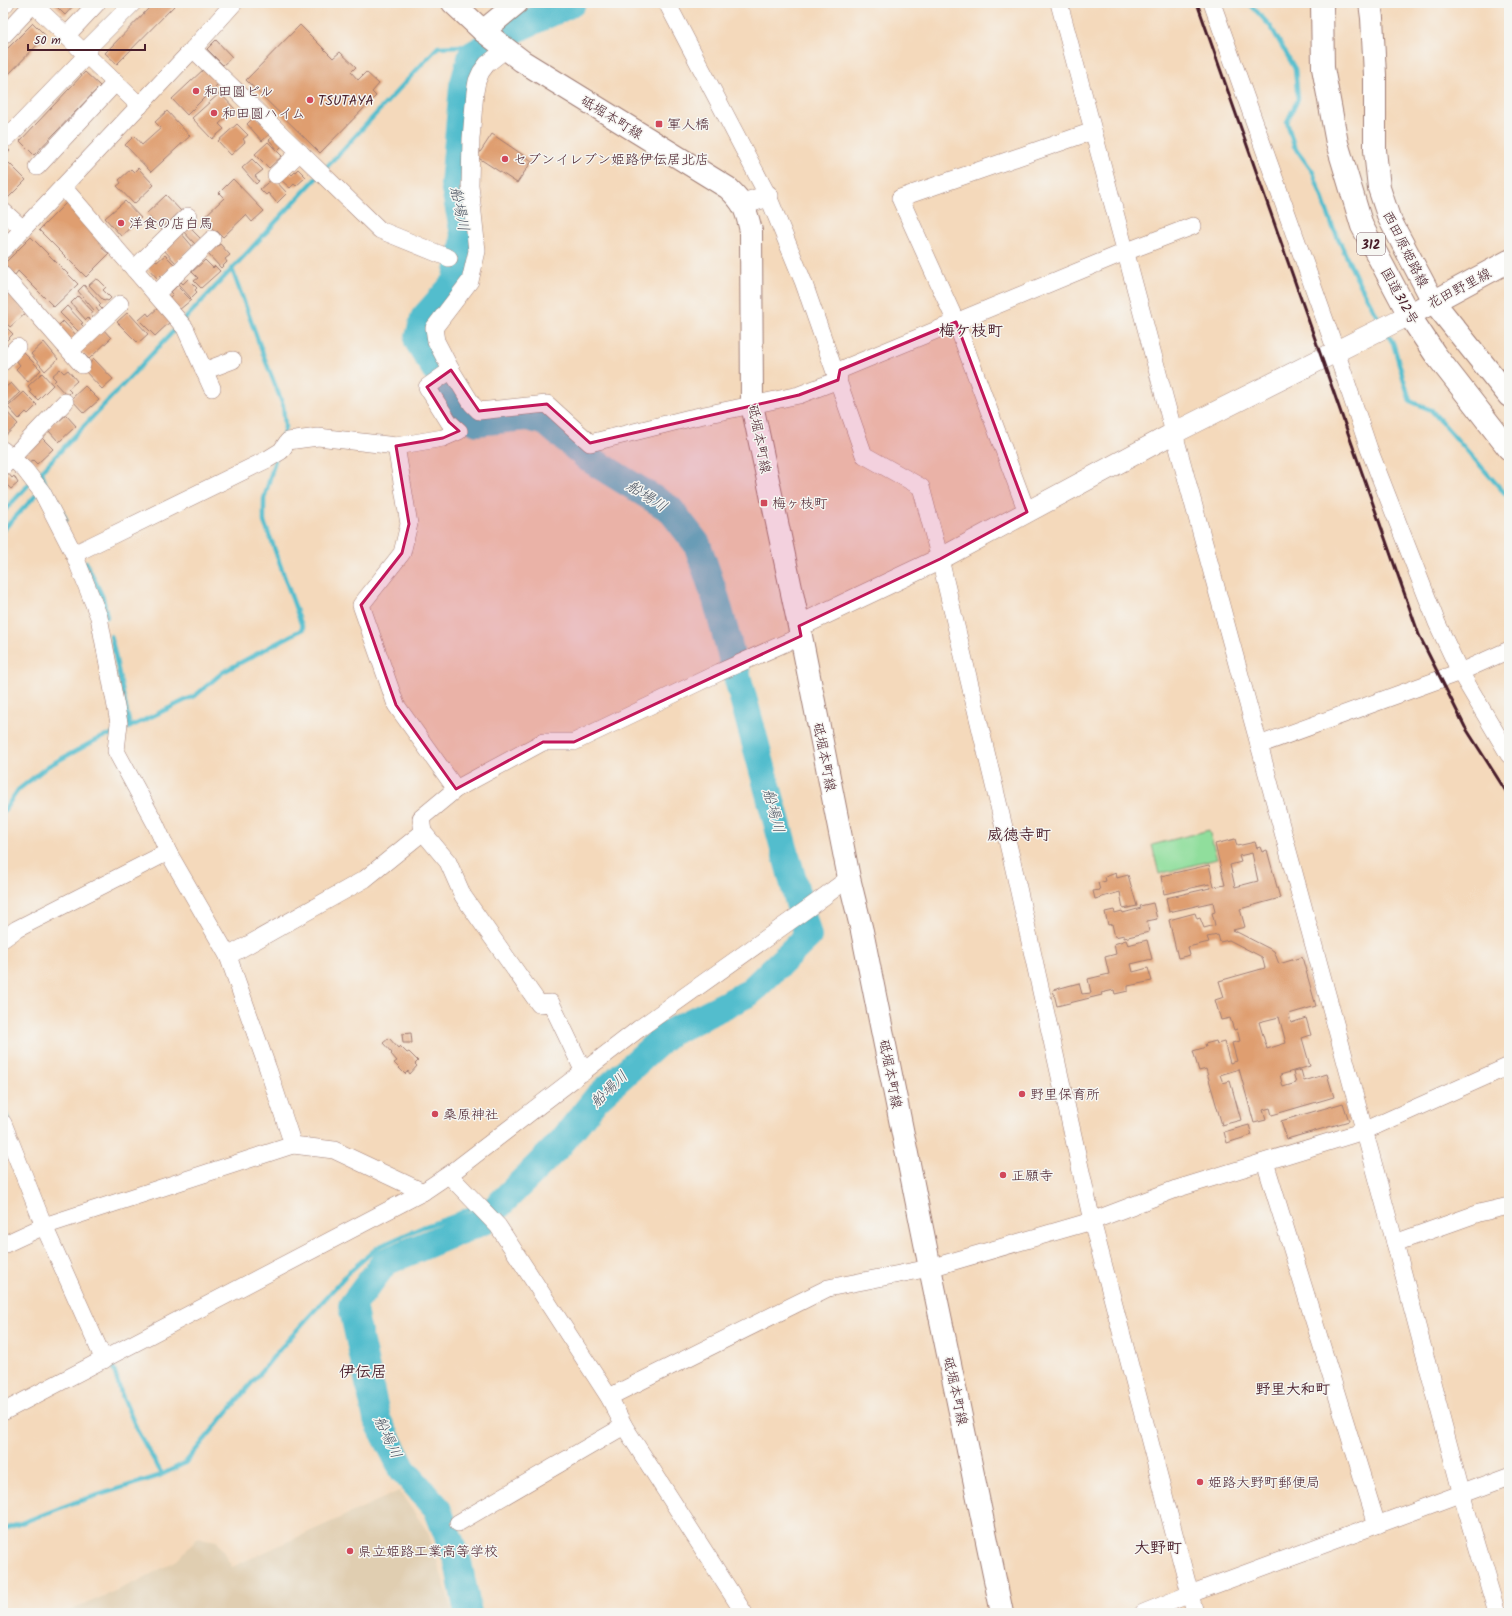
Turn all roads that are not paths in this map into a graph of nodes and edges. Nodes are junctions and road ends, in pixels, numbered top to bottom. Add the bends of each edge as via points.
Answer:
1 (6, 3) edge
2 (97, 3) edge
3 (133, 3) edge
4 (234, 3) edge
5 (453, 3) edge
6 (517, 3) edge
7 (667, 3) edge
8 (1059, 3) edge
9 (1212, 3) edge
10 (1322, 3) edge
11 (1370, 3) edge
12 (33, 4) edge
13 (3, 6) edge
14 (3, 36) edge
15 (66, 36) junction
16 (494, 40) junction
17 (193, 49) junction
18 (85, 54) junction
19 (116, 82) junction
20 (140, 106) junction
21 (1093, 131) junction
22 (7, 138) dead end
23 (300, 152) junction
24 (37, 167) dead end
25 (276, 175) dead end
26 (63, 187) junction
27 (768, 196) junction
28 (743, 204) junction
29 (3, 211) edge
30 (188, 216) dead end
31 (1193, 226) dead end
32 (23, 229) junction
33 (212, 239) dead end
34 (3, 250) edge
35 (1126, 252) junction
36 (449, 258) dead end
37 (1509, 261) edge
38 (134, 269) junction
39 (3, 275) edge
40 (156, 294) junction
41 (1433, 302) junction
42 (120, 304) dead end
43 (1409, 315) junction
44 (956, 322) junction
45 (17, 347) dead end
46 (70, 351) junction
47 (1336, 352) junction
48 (234, 360) dead end
49 (3, 362) edge
50 (82, 365) dead end
51 (451, 370) junction
52 (204, 372) junction
53 (838, 380) junction
54 (212, 388) dead end
55 (1509, 396) edge
56 (65, 402) dead end
57 (752, 405) junction
58 (1174, 434) junction
59 (396, 446) junction
60 (1509, 449) edge
61 (6, 458) edge
62 (1027, 512) junction
63 (74, 554) junction
64 (940, 559) junction
65 (800, 631) junction
66 (1509, 650) edge
67 (1460, 672) junction
68 (1259, 744) junction
69 (1509, 755) edge
70 (456, 789) junction
71 (423, 832) junction
72 (168, 852) junction
73 (849, 878) junction
74 (3, 939) edge
75 (228, 956) junction
76 (1509, 1066) edge
77 (584, 1072) junction
78 (3, 1123) edge
79 (1364, 1131) junction
80 (293, 1145) junction
81 (1265, 1162) junction
82 (449, 1175) junction
83 (423, 1192) junction
84 (1509, 1206) edge
85 (1092, 1221) junction
86 (44, 1226) junction
87 (1395, 1243) junction
88 (3, 1245) edge
89 (930, 1268) junction
90 (104, 1360) junction
91 (609, 1397) junction
92 (3, 1412) edge
93 (624, 1426) junction
94 (1509, 1476) edge
95 (1462, 1495) junction
96 (458, 1523) dead end
97 (1377, 1525) junction
98 (1190, 1594) junction
99 (744, 1613) edge
100 (1002, 1613) edge
101 (1143, 1613) edge
102 (1195, 1613) edge
103 (1497, 1613) edge

1 - 13 street
2 - 15 street
3 - 18 street
4 - 17 street
5 - 16 main road, 砥堀本町線
6 - 16 main road
7 - 27 street
8 - 21 street
9 - 47 street
10 - 43 main road, 国道312号 / 312 via 1323,68 1337,143 1362,226
11 - 41 main road, 西田原姫路線 via 1375,75 1375,150 1379,188 1389,218
12 - 14 street
12 - 15 street
15 - 18 street
16 - 28 main road, 砥堀本町線 via 522,61 728,188
16 - 51 street via 487,64 477,81 471,139 470,184 477,251 470,282 434,328 436,341
17 - 20 street
17 - 23 street
18 - 19 street
18 - 22 street
19 - 20 street
19 - 24 street
20 - 26 street
21 - 35 street
21 - 44 street via 900,198
23 - 25 street
23 - 36 street via 380,230
26 - 32 street
26 - 38 street
27 - 28 street
27 - 53 street via 803,281
28 - 57 main road, 砥堀本町線 via 747,210 751,231
29 - 32 street
30 - 38 street
31 - 35 street
32 - 34 street
33 - 40 street
35 - 44 street
35 - 58 street
37 - 41 main road, 花田野里線
38 - 40 street
39 - 46 street
40 - 52 street via 181,323
41 - 43 main road, 花田野里線
41 - 55 main road, 西田原姫路線
42 - 46 street
43 - 47 street
43 - 60 main road, 国道312号 / 312 via 1435,354
44 - 53 street via 840,370
44 - 62 street
45 - 49 street
46 - 50 street
47 - 58 street
47 - 67 street via 1372,456 1437,623
48 - 52 street
51 - 57 street via 472,404 480,410 547,404 590,443
51 - 59 street via 427,387 449,422 459,431 443,438
52 - 54 street
53 - 57 street via 799,395
53 - 64 street via 864,455 921,487
56 - 61 street
57 - 65 main road, 砥堀本町線
58 - 62 street
58 - 68 street
59 - 63 street via 318,437 288,441 281,451 268,459
59 - 70 street via 409,524 402,553 361,605 396,705
61 - 63 street via 25,470 42,492
62 - 64 street
63 - 72 street via 99,617 119,723 116,751
64 - 65 street
64 - 85 street via 1013,865
65 - 70 street via 740,663 574,742 544,742
65 - 73 main road, 砥堀本町線
66 - 67 street
67 - 68 street
67 - 69 street
68 - 79 street
70 - 71 street via 421,818
71 - 75 street via 365,879
71 - 77 street via 448,862 462,896 539,1004 551,1003
72 - 74 street
72 - 75 street
73 - 77 street via 640,1028
73 - 89 main road, 砥堀本町線 via 862,930
75 - 80 street
76 - 79 street
77 - 82 street
78 - 86 street
79 - 81 street
79 - 87 street
80 - 83 street via 334,1150
80 - 86 street
81 - 85 street via 1176,1189
81 - 97 street
82 - 83 street
82 - 91 street via 498,1226
83 - 90 street
84 - 87 street via 1479,1213
85 - 89 street
85 - 98 street
86 - 88 street
86 - 90 street
87 - 95 street
89 - 91 street via 828,1288
89 - 100 main road, 砥堀本町線
90 - 92 street
91 - 93 street
93 - 96 street
93 - 99 street
94 - 95 street
95 - 97 street
95 - 103 street
97 - 98 street
98 - 101 street
98 - 102 street

